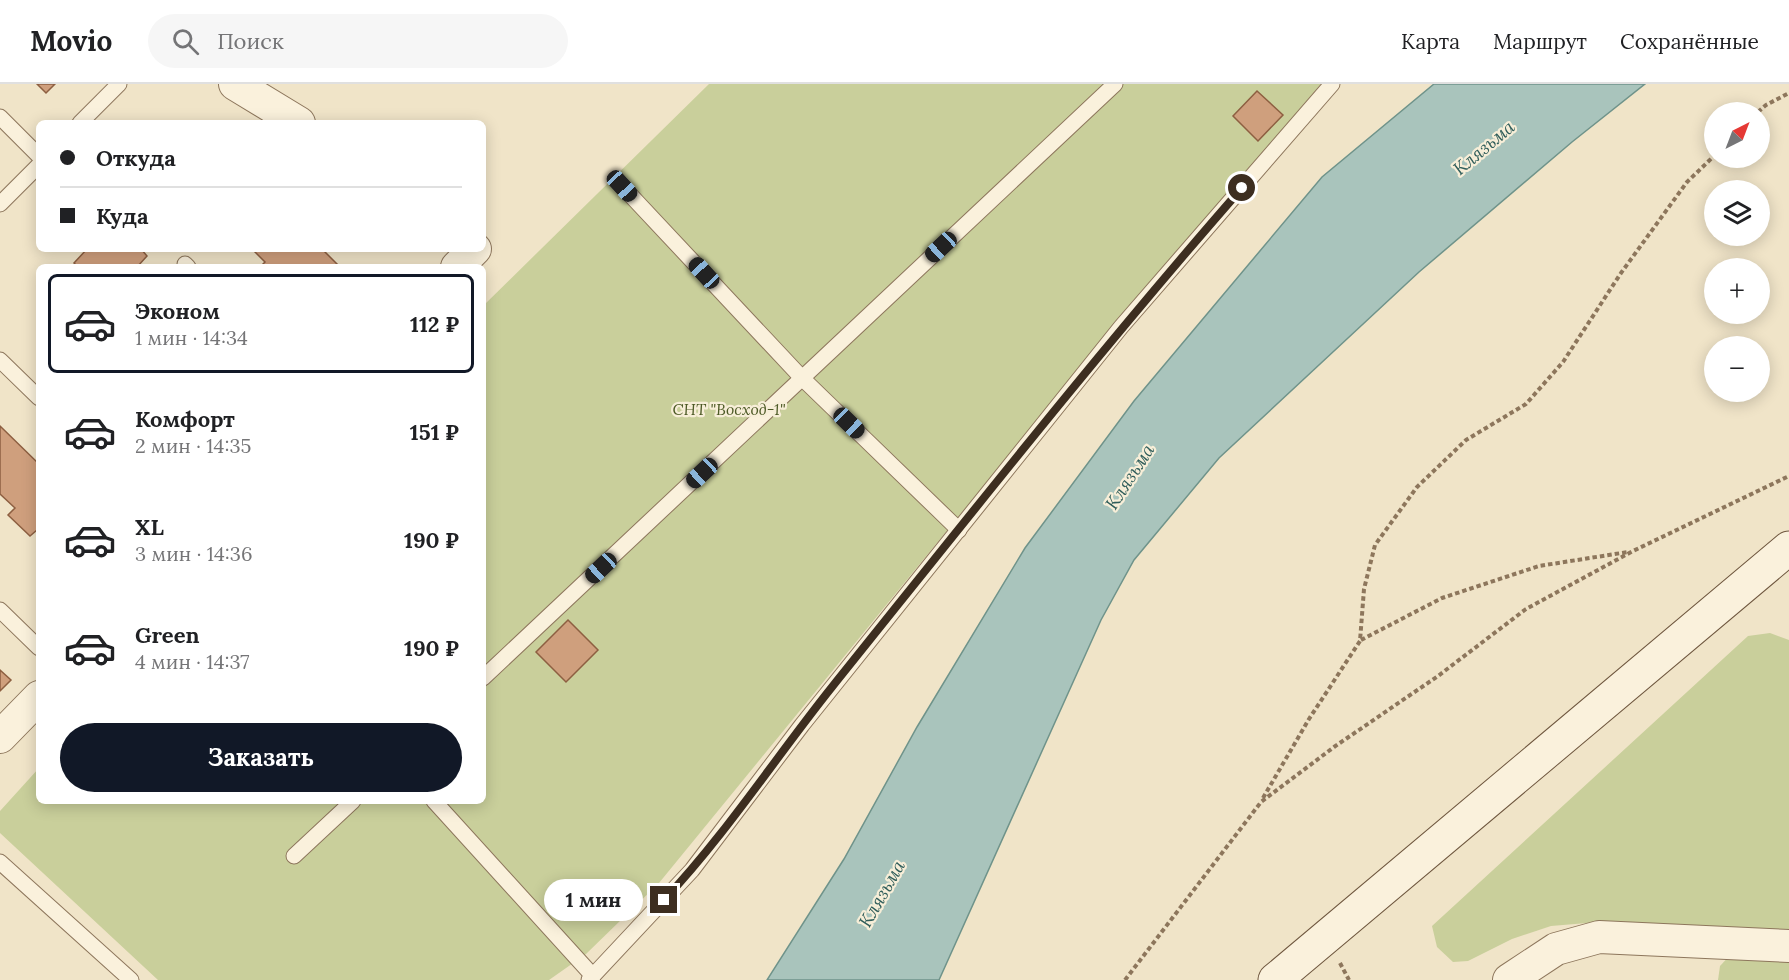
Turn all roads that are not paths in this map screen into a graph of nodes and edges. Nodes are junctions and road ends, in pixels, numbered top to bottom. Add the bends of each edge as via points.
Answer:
1 (119, 84) edge
2 (235, 84) edge
3 (1115, 84) edge
4 (1332, 84) edge
5 (0, 117) edge
6 (83, 120) edge
7 (294, 120) edge
8 (36, 153) edge
9 (36, 168) edge
10 (622, 186) dead end
11 (0, 204) edge
12 (472, 252) edge
13 (460, 264) edge
14 (0, 360) edge
15 (802, 378) junction
16 (36, 395) edge
17 (958, 530) junction
18 (1789, 548) edge
19 (0, 610) edge
20 (36, 645) edge
21 (486, 675) edge
22 (36, 700) edge
23 (0, 737) edge
24 (350, 804) edge
25 (437, 804) edge
26 (294, 856) dead end
27 (0, 862) edge
28 (1789, 946) edge
29 (591, 978) edge
30 (131, 980) edge
31 (1275, 980) edge
32 (1509, 980) edge

1 - 6 lane
2 - 7 street
3 - 15 lane
4 - 17 lane via 1121,327
5 - 8 lane
9 - 11 lane
10 - 15 lane
12 - 13 street
14 - 16 lane
15 - 17 lane
15 - 21 lane
17 - 29 lane via 692,870
18 - 31 street
19 - 20 lane
22 - 23 street
24 - 26 lane
25 - 29 lane
27 - 30 lane
28 - 32 street via 1599,937 1556,949

